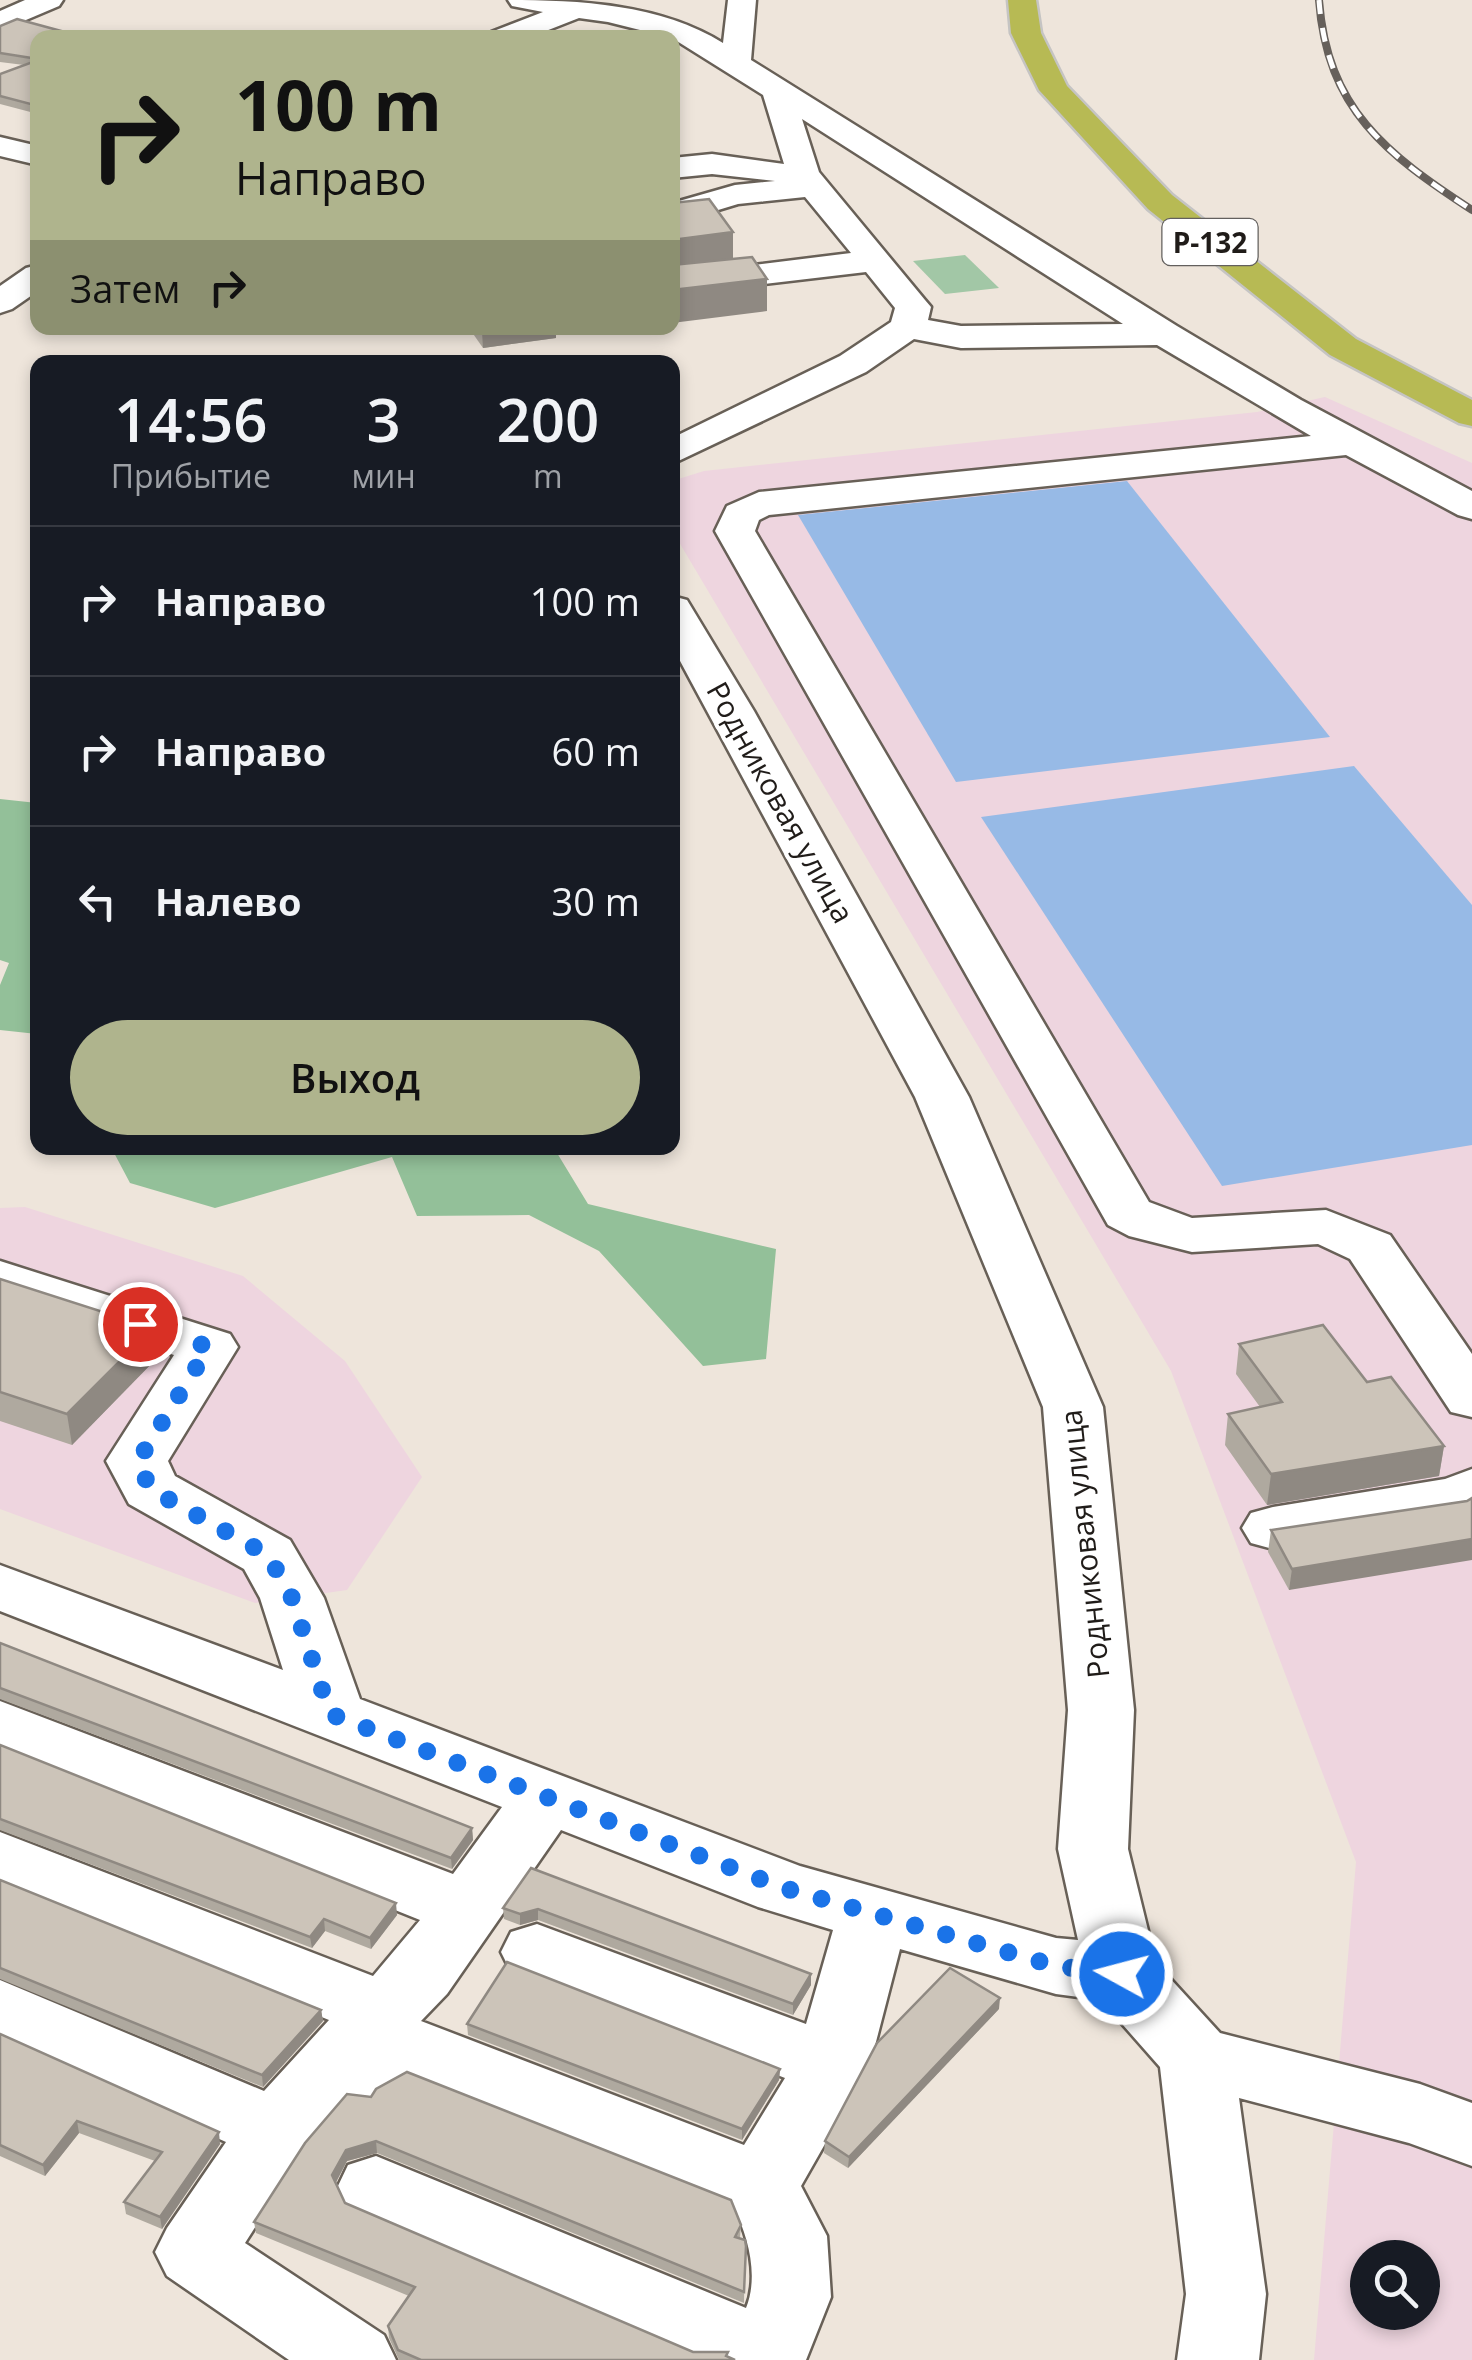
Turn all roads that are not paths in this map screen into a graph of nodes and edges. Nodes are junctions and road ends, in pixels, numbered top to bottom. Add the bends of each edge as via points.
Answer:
1 (49, 0) edge
2 (522, 0) edge
3 (742, 0) edge
4 (1022, 0) edge
5 (576, 8) junction
6 (0, 22) edge
7 (521, 30) edge
8 (669, 30) edge
9 (680, 33) edge
10 (1072, 53) dead end
11 (736, 61) junction
12 (777, 89) junction
13 (0, 146) edge
14 (30, 154) edge
15 (680, 167) edge
16 (808, 180) junction
17 (680, 212) edge
18 (874, 261) junction
19 (30, 281) edge
20 (680, 284) edge
21 (0, 302) edge
22 (910, 317) junction
23 (1164, 334) junction
24 (1472, 389) edge
25 (1472, 415) edge
26 (1350, 442) junction
27 (680, 449) edge
28 (1472, 507) edge
29 (680, 623) edge
30 (0, 1279) edge
31 (1472, 1398) edge
32 (1472, 1490) edge
33 (1273, 1528) edge
34 (10, 1604) edge
35 (330, 1714) junction
36 (0, 1725) edge
37 (547, 1797) junction
38 (0, 1858) edge
39 (467, 1909) junction
40 (874, 1913) junction
41 (537, 1952) dead end
42 (1122, 1974) junction
43 (0, 2009) edge
44 (385, 2011) junction
45 (1196, 2058) junction
46 (832, 2064) junction
47 (328, 2069) junction
48 (276, 2130) junction
49 (1472, 2136) edge
50 (761, 2185) junction
51 (376, 2188) dead end
52 (355, 2360) edge
53 (1218, 2360) edge

1 - 6 street
2 - 5 street
3 - 11 street
4 - 25 highway, Р-132 via 1026,33 1054,90 1160,202 1343,347
5 - 7 street
5 - 8 street
9 - 11 street
10 - 24 highway, Р-132 via 1090,86 1187,194 1376,340
11 - 12 street
12 - 16 street
12 - 23 street
13 - 14 street
15 - 16 street via 712,164
16 - 17 street
16 - 18 street
18 - 20 street
18 - 22 street
19 - 21 street
22 - 23 street via 961,337
22 - 27 street via 854,364
23 - 26 street
26 - 28 street
26 - 31 street via 758,504 741,514 735,531 1128,1213 1192,1235 1326,1227 1370,1247
29 - 42 street, Родниковая улица via 942,1098 1073,1407 1101,1710 1093,1850
30 - 35 street via 209,1347 138,1461 150,1489 268,1555 292,1598
32 - 33 street via 1462,1498
34 - 35 street
35 - 37 street
36 - 39 street
37 - 39 street
37 - 40 street via 784,1888
38 - 44 street
39 - 44 street
40 - 42 street via 1056,1966
40 - 46 street
41 - 46 street
42 - 45 street, Родниковая улица
43 - 48 street
44 - 47 street
45 - 49 street via 1420,2115
45 - 53 street via 1226,2294
46 - 50 street
47 - 48 street
47 - 50 street via 361,2072 400,2044
48 - 52 street via 195,2252
50 - 51 street via 788,2236 792,2297 768,2354

